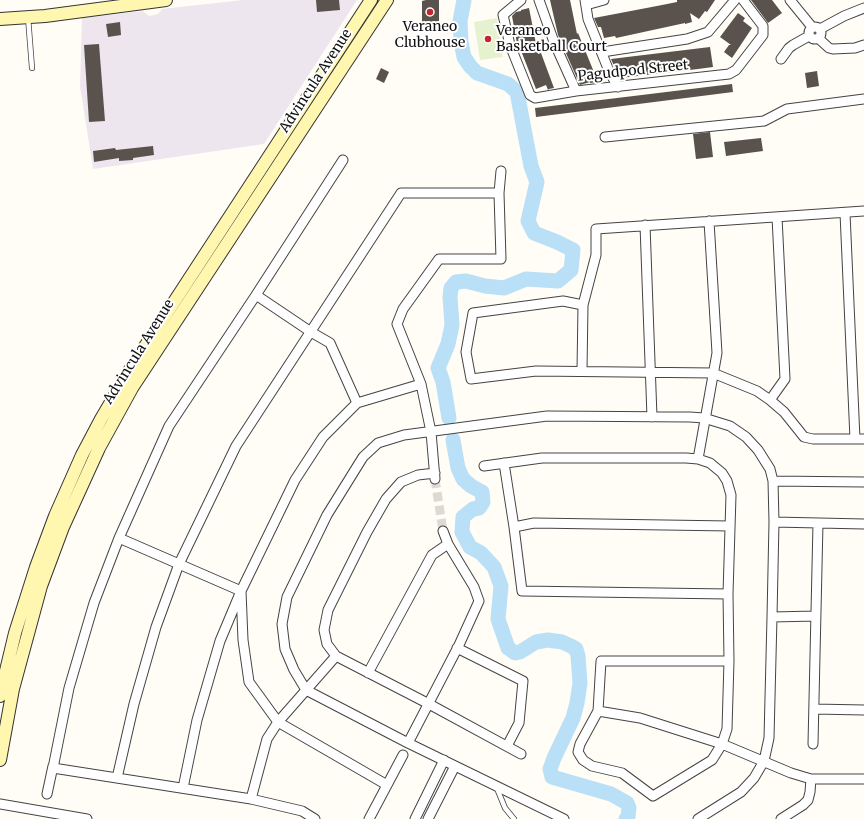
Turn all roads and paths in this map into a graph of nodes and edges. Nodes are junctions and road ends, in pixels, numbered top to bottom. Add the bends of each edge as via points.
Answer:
1 (166, 0) edge
2 (371, 0) edge
3 (387, 0) edge
4 (521, 0) edge
5 (539, 0) edge
6 (604, 0) edge
7 (735, 0) edge
8 (743, 0) edge
9 (790, 0) edge
10 (585, 2) edge
11 (864, 8) edge
12 (28, 17) junction
13 (0, 19) edge
14 (816, 28) junction
15 (809, 36) junction
16 (818, 38) junction
17 (864, 45) edge
18 (602, 52) junction
19 (781, 59) dead end
20 (32, 68) dead end
21 (618, 87) junction
22 (576, 91) junction
23 (864, 99) edge
24 (605, 137) dead end
25 (275, 159) junction
26 (343, 160) dead end
27 (501, 171) dead end
28 (499, 193) junction
29 (864, 211) edge
30 (845, 213) junction
31 (777, 217) junction
32 (709, 220) junction
33 (645, 225) junction
34 (256, 295) junction
35 (583, 305) junction
36 (310, 332) junction
37 (582, 370) junction
38 (651, 371) junction
39 (713, 372) junction
40 (421, 384) junction
41 (770, 400) junction
42 (357, 403) junction
43 (652, 417) junction
44 (704, 418) junction
45 (431, 432) junction
46 (860, 439) edge
47 (698, 459) junction
48 (504, 463) junction
49 (484, 466) dead end
50 (773, 481) junction
51 (864, 482) edge
52 (774, 522) junction
53 (818, 523) junction
54 (864, 524) edge
55 (730, 526) junction
56 (514, 527) junction
57 (443, 531) tunnel mouth
58 (119, 538) junction
59 (448, 544) junction
60 (179, 564) junction
61 (241, 591) junction
62 (728, 594) junction
63 (816, 616) junction
64 (772, 617) junction
65 (457, 648) junction
66 (336, 656) junction
67 (729, 661) junction
68 (368, 673) junction
69 (10, 679) junction
70 (306, 690) junction
71 (0, 696) edge
72 (429, 704) junction
73 (814, 709) junction
74 (864, 710) edge
75 (598, 711) junction
76 (278, 722) junction
77 (408, 743) junction
78 (722, 744) junction
79 (813, 744) dead end
80 (507, 746) junction
81 (521, 754) dead end
82 (403, 755) dead end
83 (0, 760) edge
84 (444, 760) junction
85 (764, 761) junction
86 (53, 766) junction
87 (455, 766) junction
88 (117, 778) junction
89 (811, 779) junction
90 (864, 779) edge
91 (387, 785) junction
92 (496, 786) junction
93 (183, 788) junction
94 (47, 794) dead end
95 (251, 799) junction
96 (0, 804) edge
97 (87, 819) edge
98 (315, 819) edge
99 (369, 819) edge
100 (415, 819) edge
101 (428, 819) edge
102 (514, 819) edge
103 (564, 819) edge
104 (698, 819) edge
105 (781, 819) edge

1 - 12 main road
2 - 25 main road, Advincula Avenue
3 - 25 main road, Advincula Avenue
4 - 22 street, Pagudpod Street via 503,15 510,45 530,95 535,98
5 - 22 street
6 - 10 street
7 - 18 street via 708,32 687,39
8 - 21 street, Pagudpod Street via 763,26 763,35 736,70 717,76
9 - 14 street
10 - 18 street via 588,19
11 - 14 street
12 - 13 main road
12 - 20 lane
14 - 15 street via 808,32
14 - 16 street via 821,33
15 - 16 street via 814,40
15 - 19 street via 793,45
16 - 17 street via 833,49
18 - 21 street
21 - 22 street, Pagudpod Street
23 - 24 street via 787,108 764,121
25 - 69 main road, Advincula Avenue via 132,388 102,442 48,565
26 - 34 street
27 - 28 street
28 - 36 street via 401,192
28 - 40 street via 501,260 439,259 403,309 397,324
29 - 30 street
30 - 31 street
30 - 46 street
31 - 32 street
31 - 41 street via 785,380
32 - 33 street
32 - 39 street via 717,353
33 - 35 street via 596,229 596,255
33 - 38 street
34 - 36 street
34 - 58 street via 169,426
35 - 37 street
35 - 37 street via 563,301 473,313 466,352 471,379 536,371
36 - 42 street via 330,343
36 - 60 street via 236,446
37 - 38 street
38 - 39 street
38 - 43 street
39 - 41 street via 757,391
39 - 44 street
40 - 42 street
40 - 45 street
41 - 46 street via 784,412 804,437
42 - 61 street via 323,437 295,480
43 - 44 street
43 - 45 street via 547,416
44 - 47 street
44 - 50 street via 730,426 746,437 770,469
45 - 66 street via 435,476 418,475 401,482 386,499 328,610 324,630 327,644
45 - 70 street via 404,435 378,443 363,457 327,515 287,597 282,624 285,650
47 - 48 street via 542,458
47 - 55 street via 710,463 727,481 731,495
48 - 49 street
48 - 56 street
50 - 51 street
50 - 52 street
52 - 53 street
52 - 64 street
53 - 54 street
53 - 63 street
55 - 56 street via 534,524
55 - 62 street
56 - 62 street via 522,590
57 - 59 street
58 - 60 street
58 - 86 street via 94,603 69,688
59 - 65 street via 474,587 479,601
59 - 68 street via 432,555
60 - 61 street
60 - 88 street via 156,627 134,704
61 - 76 street via 243,640 249,682
61 - 93 street via 220,642 197,720
62 - 67 street
63 - 64 street
63 - 73 street
64 - 85 street via 770,738
65 - 72 street
65 - 80 street via 524,681 520,723
66 - 68 street
66 - 70 street
67 - 75 street via 601,661
67 - 78 street via 727,729
68 - 72 street
69 - 71 main road, Advincula Avenue
69 - 83 main road, Advincula Avenue
70 - 76 street
70 - 77 street
72 - 77 street
72 - 80 street
73 - 74 street
73 - 79 street
75 - 78 street via 640,718
75 - 78 street via 580,744 578,752 583,760 592,766 622,773 653,796 712,760
76 - 91 street
76 - 95 street via 267,739
77 - 84 street
78 - 85 street
80 - 81 street
82 - 91 street
84 - 87 street
84 - 100 street
85 - 89 street
85 - 104 street via 754,778 741,792
86 - 88 street
86 - 94 street
87 - 92 street
87 - 101 street
88 - 93 street
89 - 90 street
89 - 105 street via 808,800 803,806
91 - 99 street
92 - 102 lane via 505,808
92 - 103 street
93 - 95 street
95 - 98 street via 302,811
96 - 97 street

